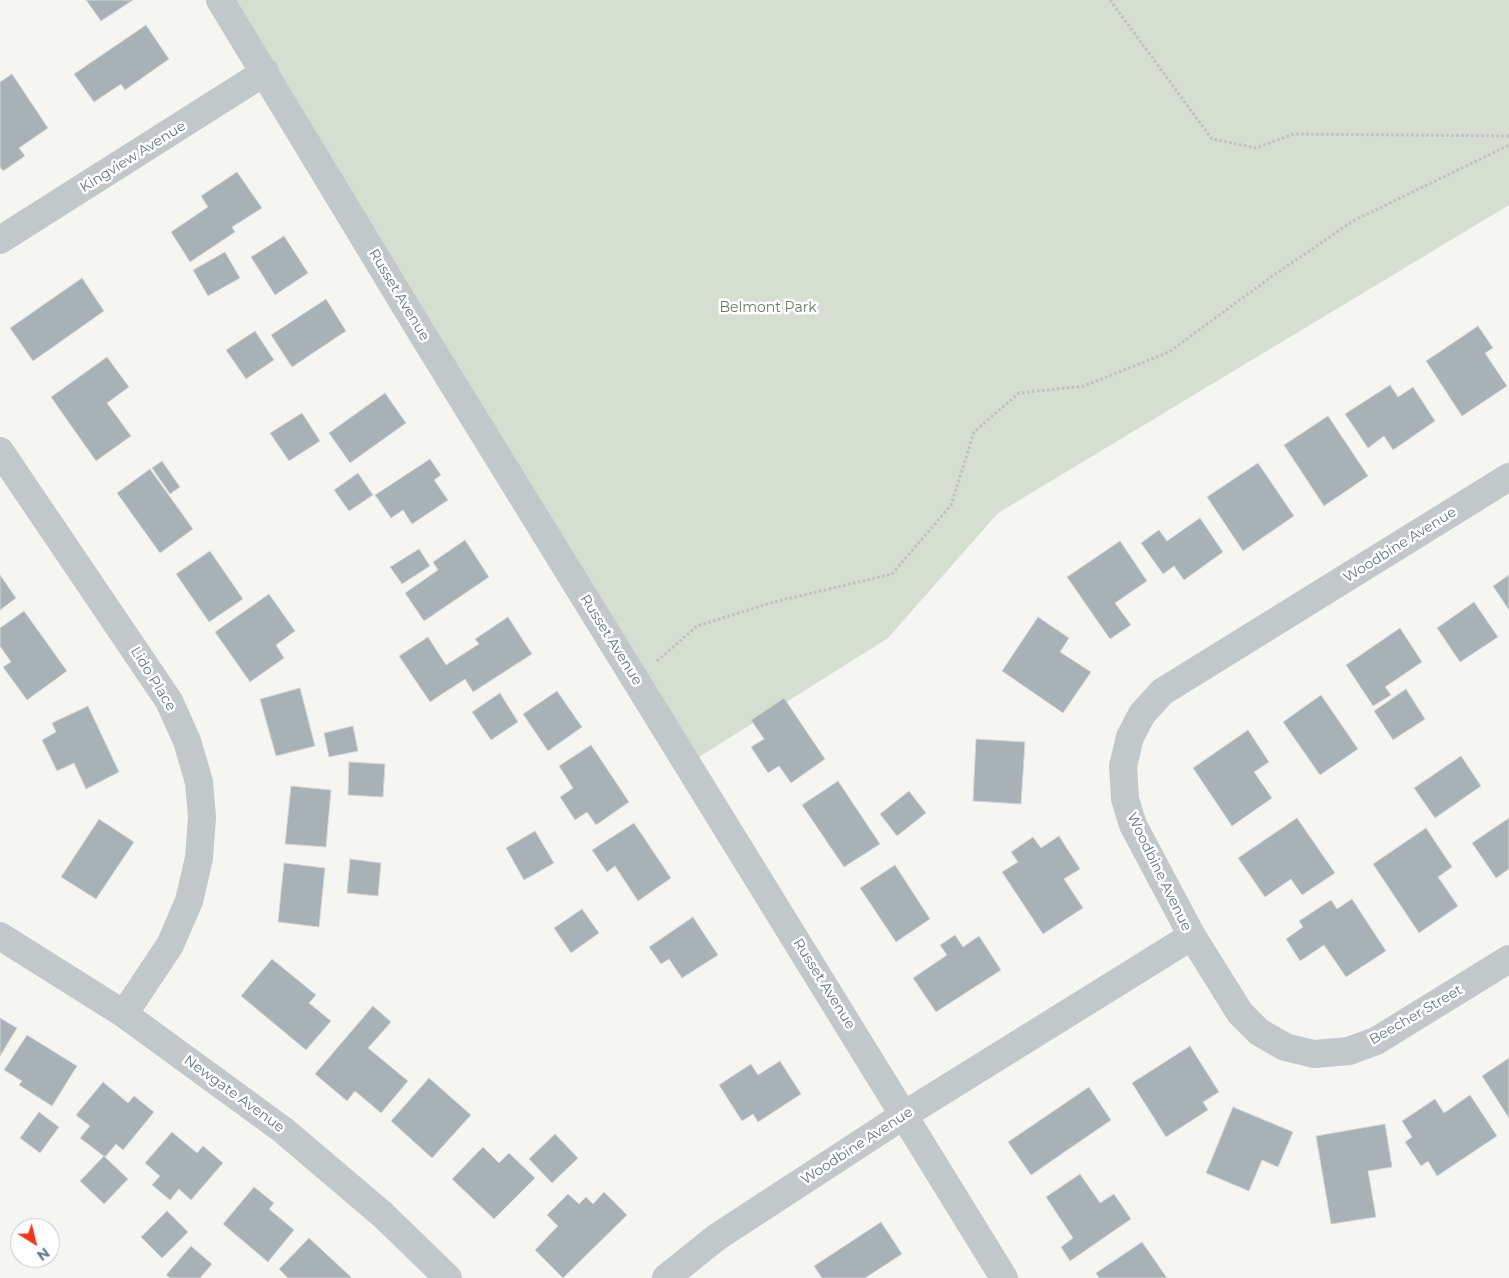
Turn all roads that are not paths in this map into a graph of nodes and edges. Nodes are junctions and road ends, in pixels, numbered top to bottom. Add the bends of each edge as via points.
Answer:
1 (220, 0) edge
2 (265, 72) junction
3 (0, 240) edge
4 (0, 451) edge
5 (1509, 477) edge
6 (0, 936) edge
7 (1192, 936) junction
8 (1509, 959) edge
9 (124, 1014) junction
10 (904, 1115) junction
11 (448, 1278) edge
12 (666, 1278) edge
13 (1004, 1278) edge

1 - 2 street, Russet Avenue
2 - 3 street, Kingview Avenue
2 - 10 street, Russet Avenue
4 - 9 street, Lido Place via 169,701 187,741 198,782 202,817 199,858 189,901 170,945
5 - 7 street, Woodbine Avenue via 1162,692 1142,714 1130,737 1124,766 1125,800 1134,824
6 - 9 street, Newgate Avenue
7 - 8 street, Beecher Street via 1240,1013 1259,1032 1285,1046 1314,1054 1349,1051 1376,1041
7 - 10 street, Woodbine Avenue
9 - 11 street, Newgate Avenue via 284,1130 382,1215
10 - 12 street, Woodbine Avenue via 717,1236
10 - 13 street, Russet Avenue

